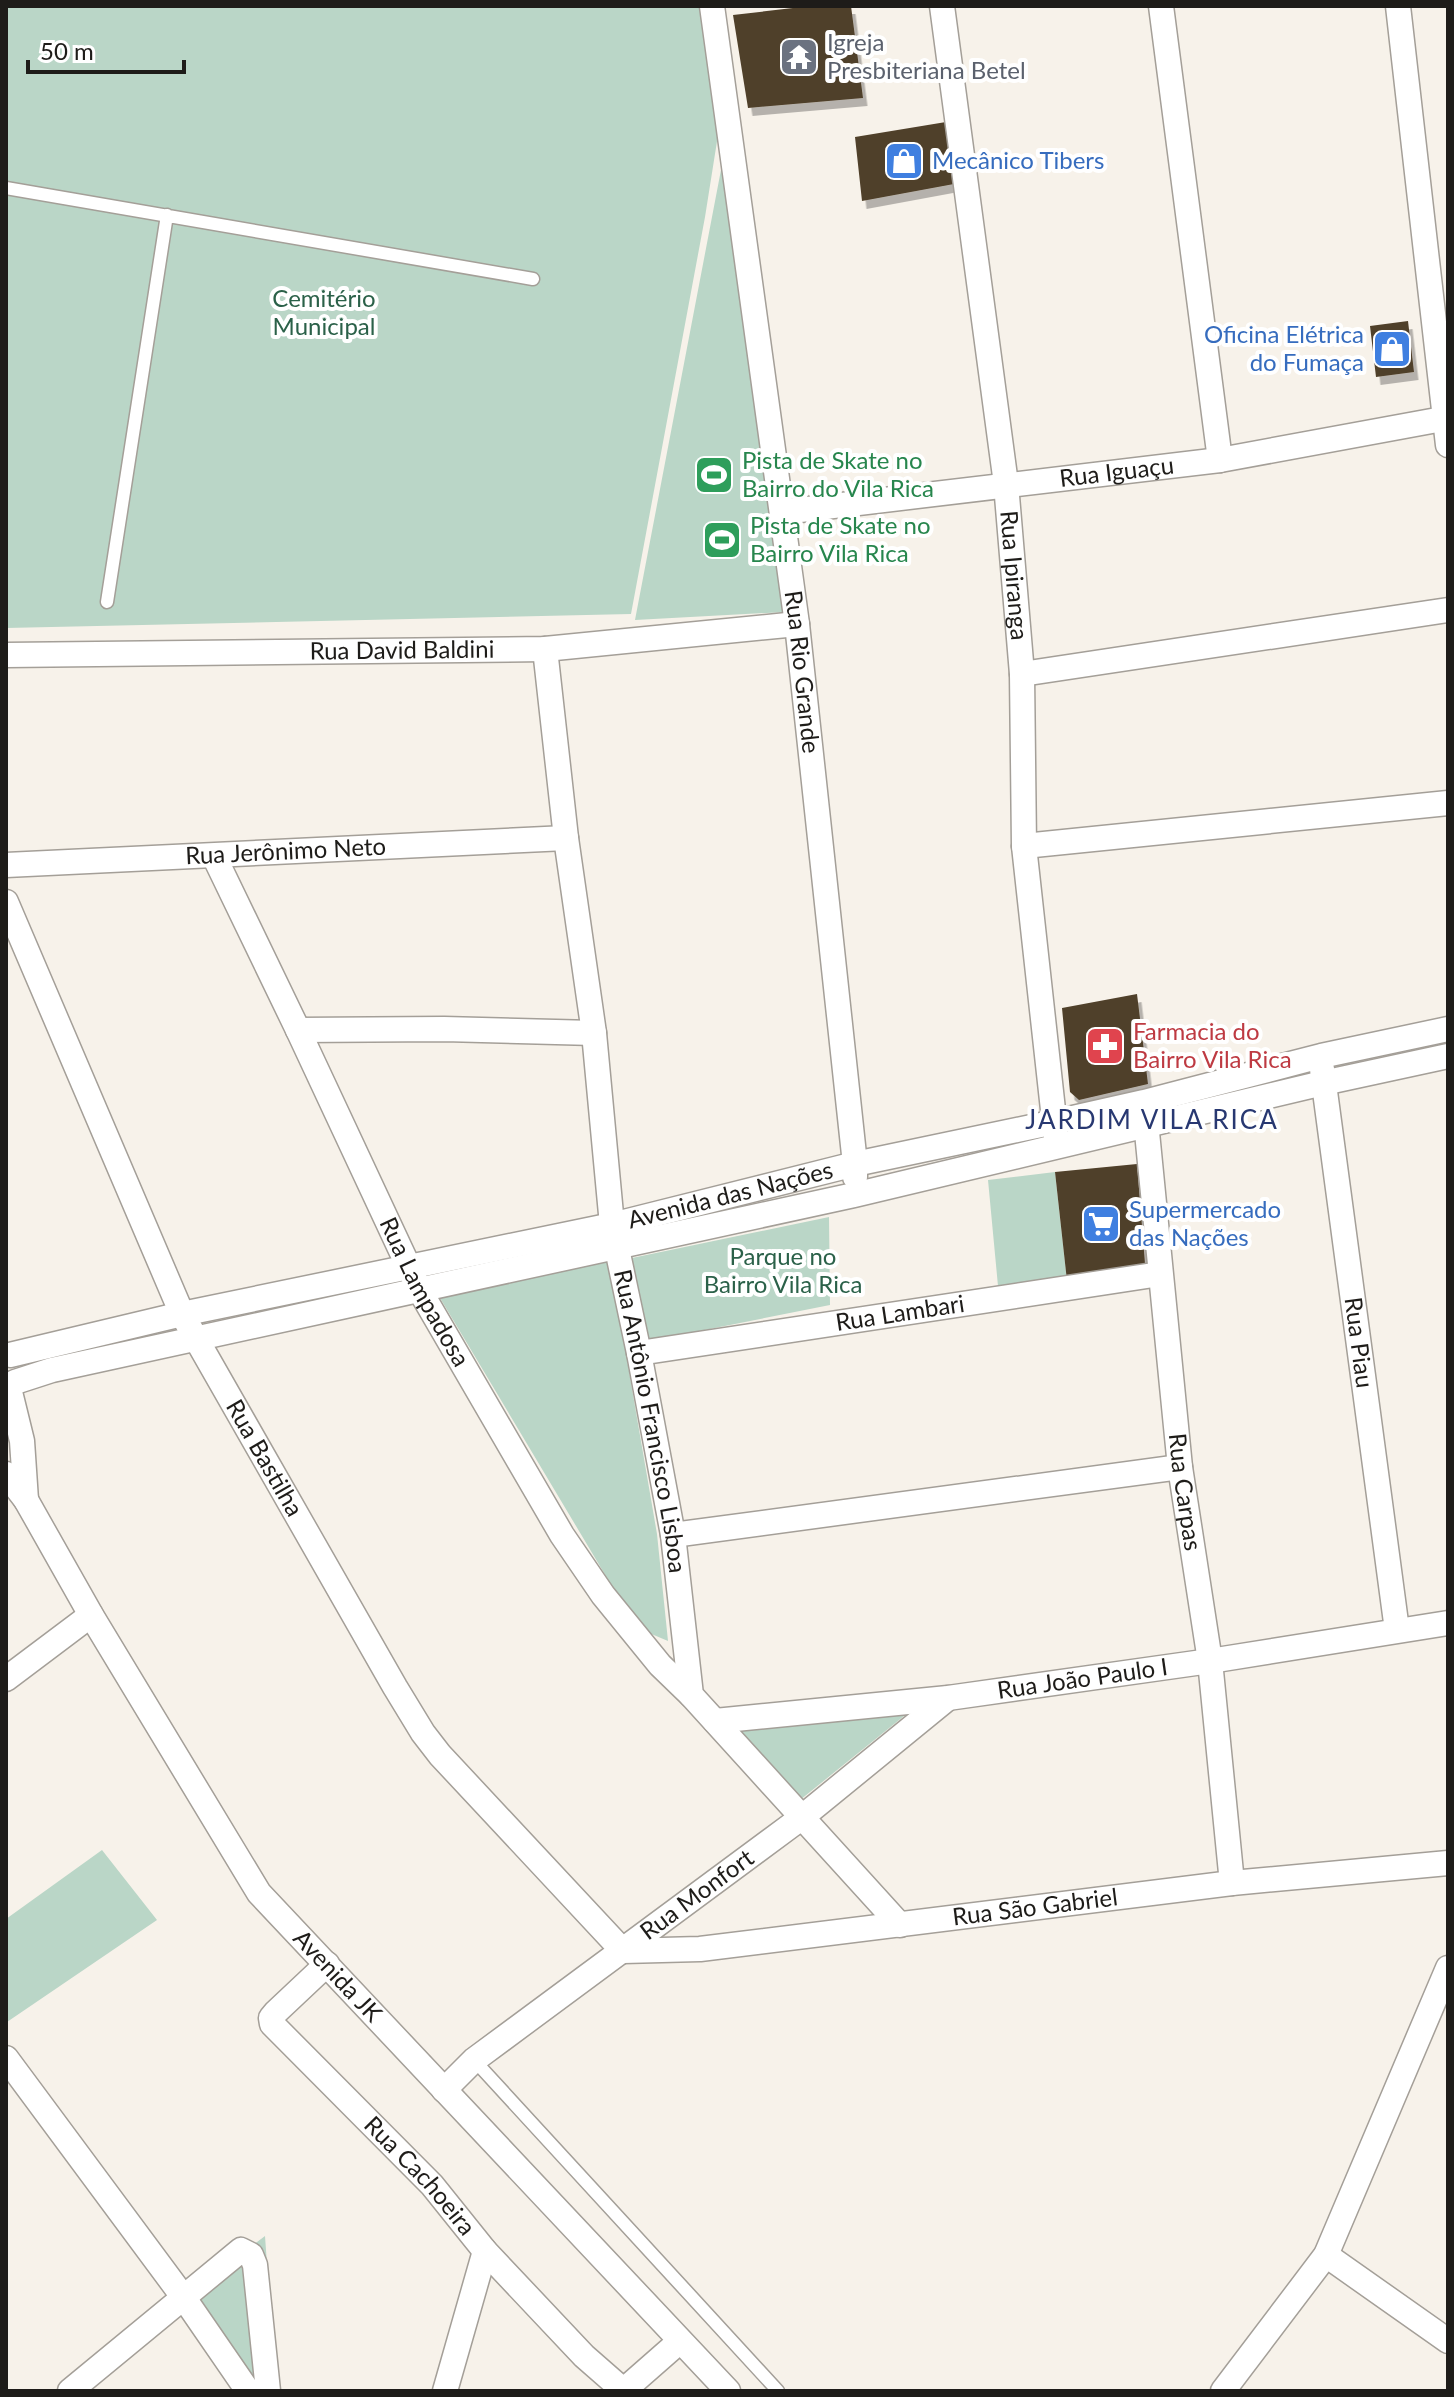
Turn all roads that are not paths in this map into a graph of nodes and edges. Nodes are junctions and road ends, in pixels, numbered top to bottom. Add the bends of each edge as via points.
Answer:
1 (712, 6) edge
2 (942, 6) edge
3 (1161, 6) edge
4 (1398, 6) edge
5 (6, 188) edge
6 (167, 215) junction
7 (533, 279) dead end
8 (1447, 418) edge
9 (1448, 445) edge
10 (1220, 460) junction
11 (1006, 484) junction
12 (783, 512) junction
13 (107, 602) dead end
14 (1448, 610) edge
15 (797, 624) junction
16 (545, 649) junction
17 (6, 655) edge
18 (1022, 674) junction
19 (1448, 803) edge
20 (566, 838) junction
21 (1024, 846) junction
22 (214, 856) junction
23 (6, 865) edge
24 (6, 902) edge
25 (1448, 1029) edge
26 (298, 1030) junction
27 (594, 1033) junction
28 (1321, 1056) junction
29 (1448, 1056) edge
30 (1323, 1083) junction
31 (1144, 1102) junction
32 (1055, 1122) junction
33 (1146, 1126) junction
34 (1056, 1148) junction
35 (855, 1164) junction
36 (854, 1195) junction
37 (615, 1235) junction
38 (1160, 1274) junction
39 (414, 1279) junction
40 (182, 1314) junction
41 (196, 1339) junction
42 (8, 1353) edge
43 (639, 1353) junction
44 (10, 1390) edge
45 (1180, 1467) junction
46 (6, 1474) edge
47 (26, 1500) junction
48 (673, 1535) junction
49 (91, 1615) junction
50 (1448, 1623) edge
51 (1397, 1630) junction
52 (1210, 1661) junction
53 (6, 1679) edge
54 (691, 1695) junction
55 (948, 1698) junction
56 (715, 1721) junction
57 (801, 1818) junction
58 (1448, 1863) edge
59 (1232, 1883) junction
60 (900, 1925) junction
61 (623, 1951) junction
62 (327, 1964) junction
63 (1448, 1968) edge
64 (6, 2058) edge
65 (474, 2060) junction
66 (444, 2090) junction
67 (485, 2251) junction
68 (1326, 2255) junction
69 (184, 2298) junction
70 (680, 2341) junction
71 (1448, 2341) edge
72 (70, 2391) edge
73 (248, 2391) edge
74 (268, 2391) edge
75 (445, 2391) edge
76 (623, 2391) edge
77 (728, 2391) edge
78 (778, 2391) edge
79 (1223, 2391) edge

1 - 12 street, Rua Rio Grande
2 - 11 street, Rua Ipiranga
3 - 10 street
4 - 8 street
5 - 6 lane
6 - 7 lane
6 - 13 lane
8 - 9 street
8 - 10 street, Rua Iguaçu
10 - 11 street, Rua Iguaçu
11 - 12 street, Rua Iguaçu
11 - 18 street, Rua Ipiranga
12 - 15 street, Rua Rio Grande
14 - 18 street
15 - 16 street, Rua David Baldini
15 - 35 street, Rua Rio Grande
16 - 17 street, Rua David Baldini
16 - 20 street, Rua Antônio Francisco Lisboa
18 - 21 street, Rua Ipiranga
19 - 21 street
20 - 22 street, Rua Jerônimo Neto
20 - 27 street, Rua Antônio Francisco Lisboa
21 - 32 street, Rua Ipiranga
22 - 23 street, Rua Jerônimo Neto
22 - 26 street, Rua Lampadosa
24 - 40 street, Rua Bastilha
25 - 28 street, Avenida das Nações
26 - 27 street
26 - 39 street, Rua Lampadosa
27 - 37 street, Rua Antônio Francisco Lisboa
28 - 30 street, Rua Piau
28 - 31 street, Avenida das Nações
29 - 30 street, Avenida das Nações
30 - 33 street, Avenida das Nações
30 - 51 street, Rua Piau
31 - 32 street, Avenida das Nações
31 - 33 street, Rua Carpas
32 - 34 street, Rua Ipiranga
32 - 35 street, Avenida das Nações
33 - 34 street, Avenida das Nações
33 - 38 street, Rua Carpas
34 - 36 street, Avenida das Nações
35 - 36 street, Rua Rio Grande
35 - 37 street, Avenida das Nações
36 - 37 street, Avenida das Nações
37 - 39 street, Avenida das Nações
37 - 43 street, Rua Antônio Francisco Lisboa
38 - 43 street, Rua Lambari
38 - 45 street, Rua Carpas
39 - 40 street, Avenida das Nações
39 - 41 street, Avenida das Nações
39 - 54 street, Rua Lampadosa via 562,1535 603,1595
40 - 41 street, Rua Bastilha
40 - 42 street, Avenida das Nações
41 - 44 street, Avenida das Nações via 52,1370
41 - 61 street, Rua Bastilha via 423,1733
42 - 44 street, Avenida JK via 15,1363
43 - 48 street, Rua Antônio Francisco Lisboa
44 - 47 street, Avenida JK via 22,1441
45 - 48 street
45 - 52 street, Rua Carpas
46 - 47 street, Avenida JK
47 - 49 street, Avenida JK
48 - 54 street, Rua Antônio Francisco Lisboa
49 - 53 street
49 - 62 street, Avenida JK via 259,1893
50 - 51 street, Rua João Paulo I
51 - 52 street, Rua João Paulo I
52 - 55 street, Rua João Paulo I
52 - 59 street, Rua Carpas
54 - 56 street
55 - 56 street, Rua João Paulo I
55 - 57 street, Rua Monfort
56 - 57 street
57 - 60 street
57 - 61 street, Rua Monfort
58 - 59 street, Rua São Gabriel
59 - 60 street, Rua São Gabriel
60 - 61 street, Rua São Gabriel via 700,1949
61 - 65 street, Rua Monfort
62 - 66 street, Avenida JK
62 - 67 street, Rua Cachoeira via 276,2012 272,2024 432,2185
63 - 68 street
64 - 69 street
65 - 66 street, Rua Monfort
65 - 78 lane
66 - 70 street, Avenida JK
67 - 75 street
67 - 76 street, Rua Cachoeira
68 - 71 street
68 - 79 street
69 - 72 street
69 - 73 street
69 - 74 street via 241,2250 251,2255
70 - 76 street
70 - 77 street, Avenida JK

